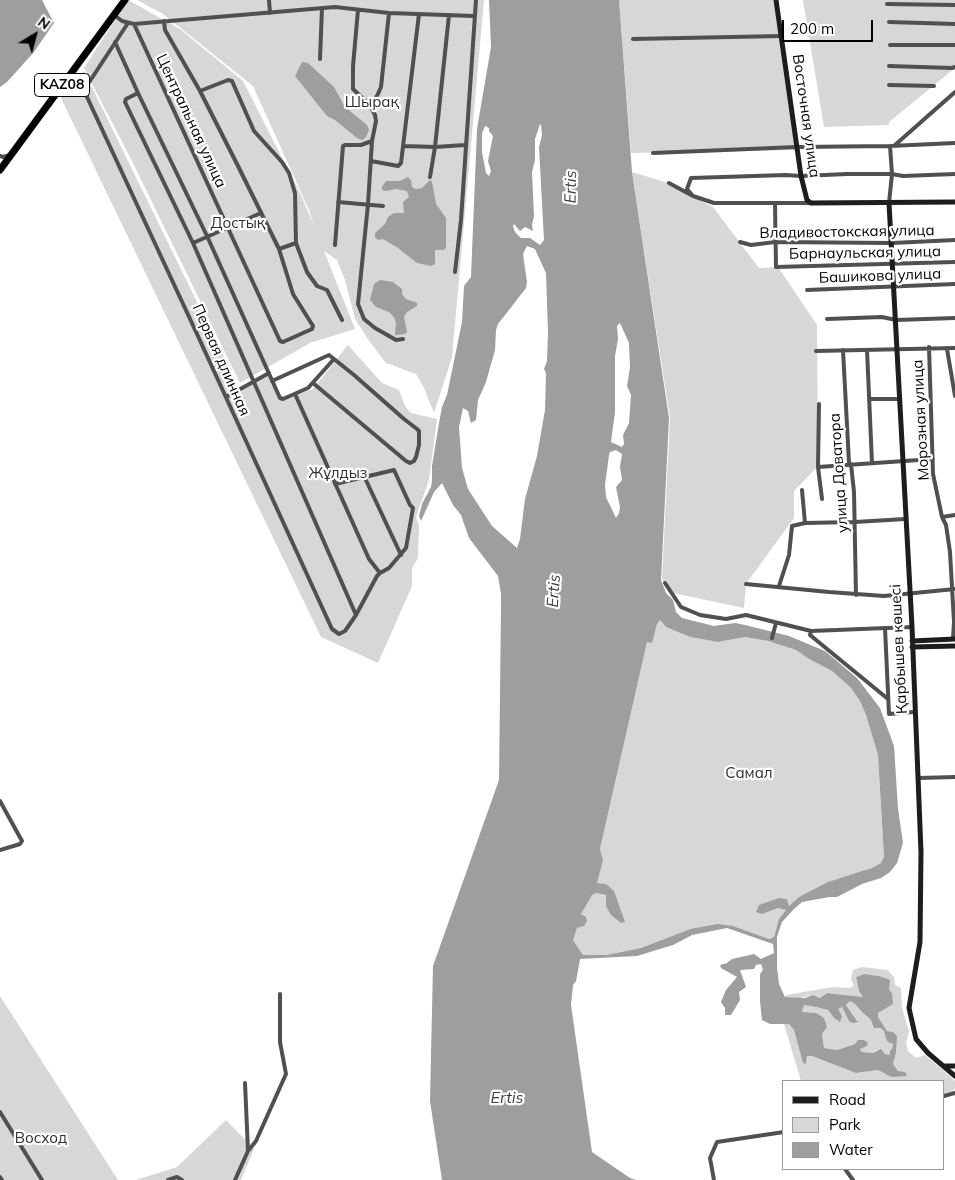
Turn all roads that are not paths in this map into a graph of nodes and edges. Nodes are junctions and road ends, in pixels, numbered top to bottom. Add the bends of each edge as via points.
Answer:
1 (125, 0) edge
2 (269, 0) edge
3 (476, 0) edge
4 (776, 0) edge
5 (887, 4) dead end
6 (955, 5) edge
7 (322, 8) junction
8 (358, 10) junction
9 (270, 13) junction
10 (389, 13) junction
11 (419, 14) junction
12 (114, 15) junction
13 (449, 15) junction
14 (474, 16) junction
15 (164, 21) junction
16 (889, 22) dead end
17 (128, 23) junction
18 (134, 24) junction
19 (955, 24) edge
20 (781, 36) junction
21 (633, 39) dead end
22 (115, 42) junction
23 (890, 45) dead end
24 (955, 45) edge
25 (320, 59) dead end
26 (889, 66) dead end
27 (955, 67) edge
28 (889, 85) dead end
29 (934, 86) dead end
30 (200, 91) junction
31 (955, 92) edge
32 (138, 93) junction
33 (370, 106) junction
34 (372, 141) junction
35 (955, 143) edge
36 (465, 145) junction
37 (404, 146) junction
38 (892, 146) junction
39 (435, 147) junction
40 (797, 147) junction
41 (653, 153) dead end
42 (12, 154) junction
43 (0, 156) edge
44 (371, 161) junction
45 (0, 170) edge
46 (892, 174) junction
47 (955, 174) edge
48 (801, 176) junction
49 (430, 177) dead end
50 (669, 183) dead end
51 (693, 196) junction
52 (338, 202) junction
53 (955, 202) edge
54 (775, 203) junction
55 (811, 203) junction
56 (889, 203) junction
57 (368, 204) junction
58 (383, 206) dead end
59 (261, 213) junction
60 (228, 228) junction
61 (207, 236) junction
62 (955, 240) edge
63 (740, 242) dead end
64 (775, 242) junction
65 (892, 242) junction
66 (193, 243) junction
67 (296, 243) junction
68 (334, 245) dead end
69 (279, 249) junction
70 (955, 262) edge
71 (894, 264) junction
72 (455, 272) dead end
73 (955, 284) edge
74 (894, 285) junction
75 (807, 290) dead end
76 (955, 318) edge
77 (827, 319) dead end
78 (342, 320) dead end
79 (896, 320) junction
80 (403, 339) dead end
81 (929, 347) junction
82 (955, 348) edge
83 (897, 349) junction
84 (946, 349) junction
85 (843, 350) junction
86 (867, 350) junction
87 (816, 351) dead end
88 (334, 359) junction
89 (269, 373) junction
90 (254, 380) junction
91 (272, 380) junction
92 (313, 383) junction
93 (296, 394) junction
94 (955, 396) edge
95 (226, 397) junction
96 (869, 399) junction
97 (900, 399) junction
98 (818, 404) dead end
99 (933, 459) junction
100 (902, 461) junction
101 (872, 463) junction
102 (851, 464) junction
103 (818, 467) junction
104 (364, 476) junction
105 (335, 484) junction
106 (802, 490) dead end
107 (822, 499) dead end
108 (955, 515) edge
109 (942, 517) junction
110 (905, 519) junction
111 (855, 522) junction
112 (805, 523) junction
113 (952, 551) edge
114 (401, 555) junction
115 (380, 572) junction
116 (665, 583) dead end
117 (746, 584) dead end
118 (779, 586) junction
119 (954, 589) edge
120 (909, 594) junction
121 (856, 595) junction
122 (356, 614) junction
123 (776, 623) junction
124 (912, 627) junction
125 (885, 628) junction
126 (811, 631) junction
127 (772, 638) dead end
128 (954, 639) edge
129 (912, 644) junction
130 (955, 646) edge
131 (888, 699) junction
132 (914, 712) junction
133 (955, 777) edge
134 (919, 778) junction
135 (0, 801) edge
136 (0, 850) edge
137 (280, 994) dead end
138 (944, 1066) junction
139 (955, 1066) edge
140 (955, 1076) edge
141 (244, 1083) dead end
142 (0, 1112) edge
143 (782, 1133) edge
144 (248, 1151) junction
145 (42, 1180) edge
146 (168, 1180) edge
147 (182, 1180) edge
148 (236, 1180) edge
149 (714, 1180) edge

1 - 12 highway, KAZ08
2 - 9 street
3 - 14 street
4 - 20 main road, Восточная улица
5 - 6 street
7 - 8 street
7 - 9 street
7 - 25 street
8 - 10 street
8 - 33 street via 353,89
9 - 15 street
10 - 11 street
10 - 33 street via 381,87
11 - 13 street
11 - 37 street
12 - 17 street
12 - 42 highway, KAZ08
13 - 14 street
13 - 39 street
14 - 36 street
15 - 18 street
15 - 30 street via 164,30
16 - 19 street
17 - 18 street
17 - 22 street
18 - 60 street, Центральная улица
20 - 21 street
20 - 40 main road, Восточная улица
22 - 32 street
22 - 95 street, Первая длинная via 86,92
23 - 24 street
26 - 27 street
28 - 29 street
30 - 59 street
30 - 67 street via 232,81 254,131 289,173 295,193
31 - 38 street
32 - 61 street
32 - 66 street via 125,102
33 - 34 street via 376,121
34 - 44 street
34 - 52 street via 343,146
35 - 38 street
36 - 39 street
36 - 72 street
37 - 39 street
37 - 44 street via 400,165
38 - 40 street
38 - 46 street
39 - 49 street
40 - 41 street
40 - 48 main road, Восточная улица
42 - 43 street
42 - 45 highway, KAZ08
44 - 57 street
46 - 47 street
46 - 48 street
46 - 56 street
48 - 51 street via 691,178 687,190
48 - 55 main road, Восточная улица via 805,197
50 - 51 street
51 - 54 street via 714,203
52 - 57 street
52 - 68 street
53 - 56 main road
54 - 55 street
54 - 64 street
55 - 56 main road
56 - 65 main road, Қарбышев көшесі
57 - 58 street
57 - 80 street via 358,304 364,320 396,340
59 - 60 street
59 - 69 street
60 - 61 street
60 - 69 street, Центральная улица via 283,342 313,326 293,294
61 - 66 street
61 - 89 street
62 - 65 street, Владивостокская улица
63 - 64 street, Владивостокская улица via 751,245
64 - 65 street, Владивостокская улица
64 - 71 street, Барнаульская улица via 776,266
65 - 71 main road, Қарбышев көшесі
66 - 90 street
67 - 69 street
67 - 78 street via 307,272 316,286 327,290
70 - 71 street, Барнаульская улица
71 - 74 main road, Қарбышев көшесі
73 - 74 street, Башикова улица
74 - 75 street, Башикова улица
74 - 79 main road, Қарбышев көшесі
76 - 79 street
77 - 79 street via 882,317
79 - 83 main road, Қарбышев көшесі
81 - 83 street
81 - 84 street
81 - 99 street, Морозная улица
82 - 84 street
83 - 86 street
83 - 97 main road, Қарбышев көшесі
84 - 94 street
85 - 86 street
85 - 87 street
85 - 102 street, улица Доватора
86 - 96 street
88 - 91 street via 326,355
88 - 92 street
88 - 92 street via 418,429 419,445 414,461 406,462
89 - 90 street
89 - 91 street
90 - 95 street
90 - 122 street
91 - 93 street via 280,398
92 - 93 street
93 - 105 street
95 - 122 street, Первая длинная via 332,630 339,634 345,631
96 - 97 street
96 - 101 street
97 - 100 main road, Қарбышев көшесі
98 - 103 street
99 - 100 street
99 - 109 street, Морозная улица
100 - 101 street
100 - 110 main road, Қарбышев көшесі
101 - 102 street
102 - 103 street
102 - 111 street, улица Доватора
103 - 107 street
104 - 105 street
104 - 114 street
104 - 114 street via 394,470 414,508 409,538
105 - 115 street via 369,559
106 - 112 street
108 - 109 street
109 - 113 street, Морозная улица
110 - 111 street
110 - 120 main road, Қарбышев көшесі
111 - 112 street
111 - 121 street, улица Доватора
112 - 118 street via 792,526 789,555
113 - 119 street, Морозная улица
114 - 115 street via 389,568
115 - 122 street
116 - 123 street via 682,606 700,615 726,619 746,615
117 - 118 street
118 - 121 street
119 - 120 street
119 - 128 street, Морозная улица
120 - 121 street
120 - 124 main road, Қарбышев көшесі
123 - 126 street
123 - 127 street
124 - 125 street
124 - 129 main road, Қарбышев көшесі
125 - 126 street
125 - 131 street
126 - 131 street via 810,635
128 - 129 main road
129 - 130 main road
129 - 132 main road, Қарбышев көшесі
131 - 132 street via 888,714
132 - 134 main road, Қарбышев көшесі
133 - 134 street
134 - 138 main road, Қарбышев көшесі via 920,942 909,1008 916,1038
135 - 136 street via 22,841
137 - 144 street via 280,1042 286,1074 256,1141
138 - 139 main road
138 - 140 main road, Қарбышев көшесі
141 - 144 street
142 - 145 street
143 - 149 street via 717,1142 710,1158
144 - 148 street
146 - 147 street via 177,1177

